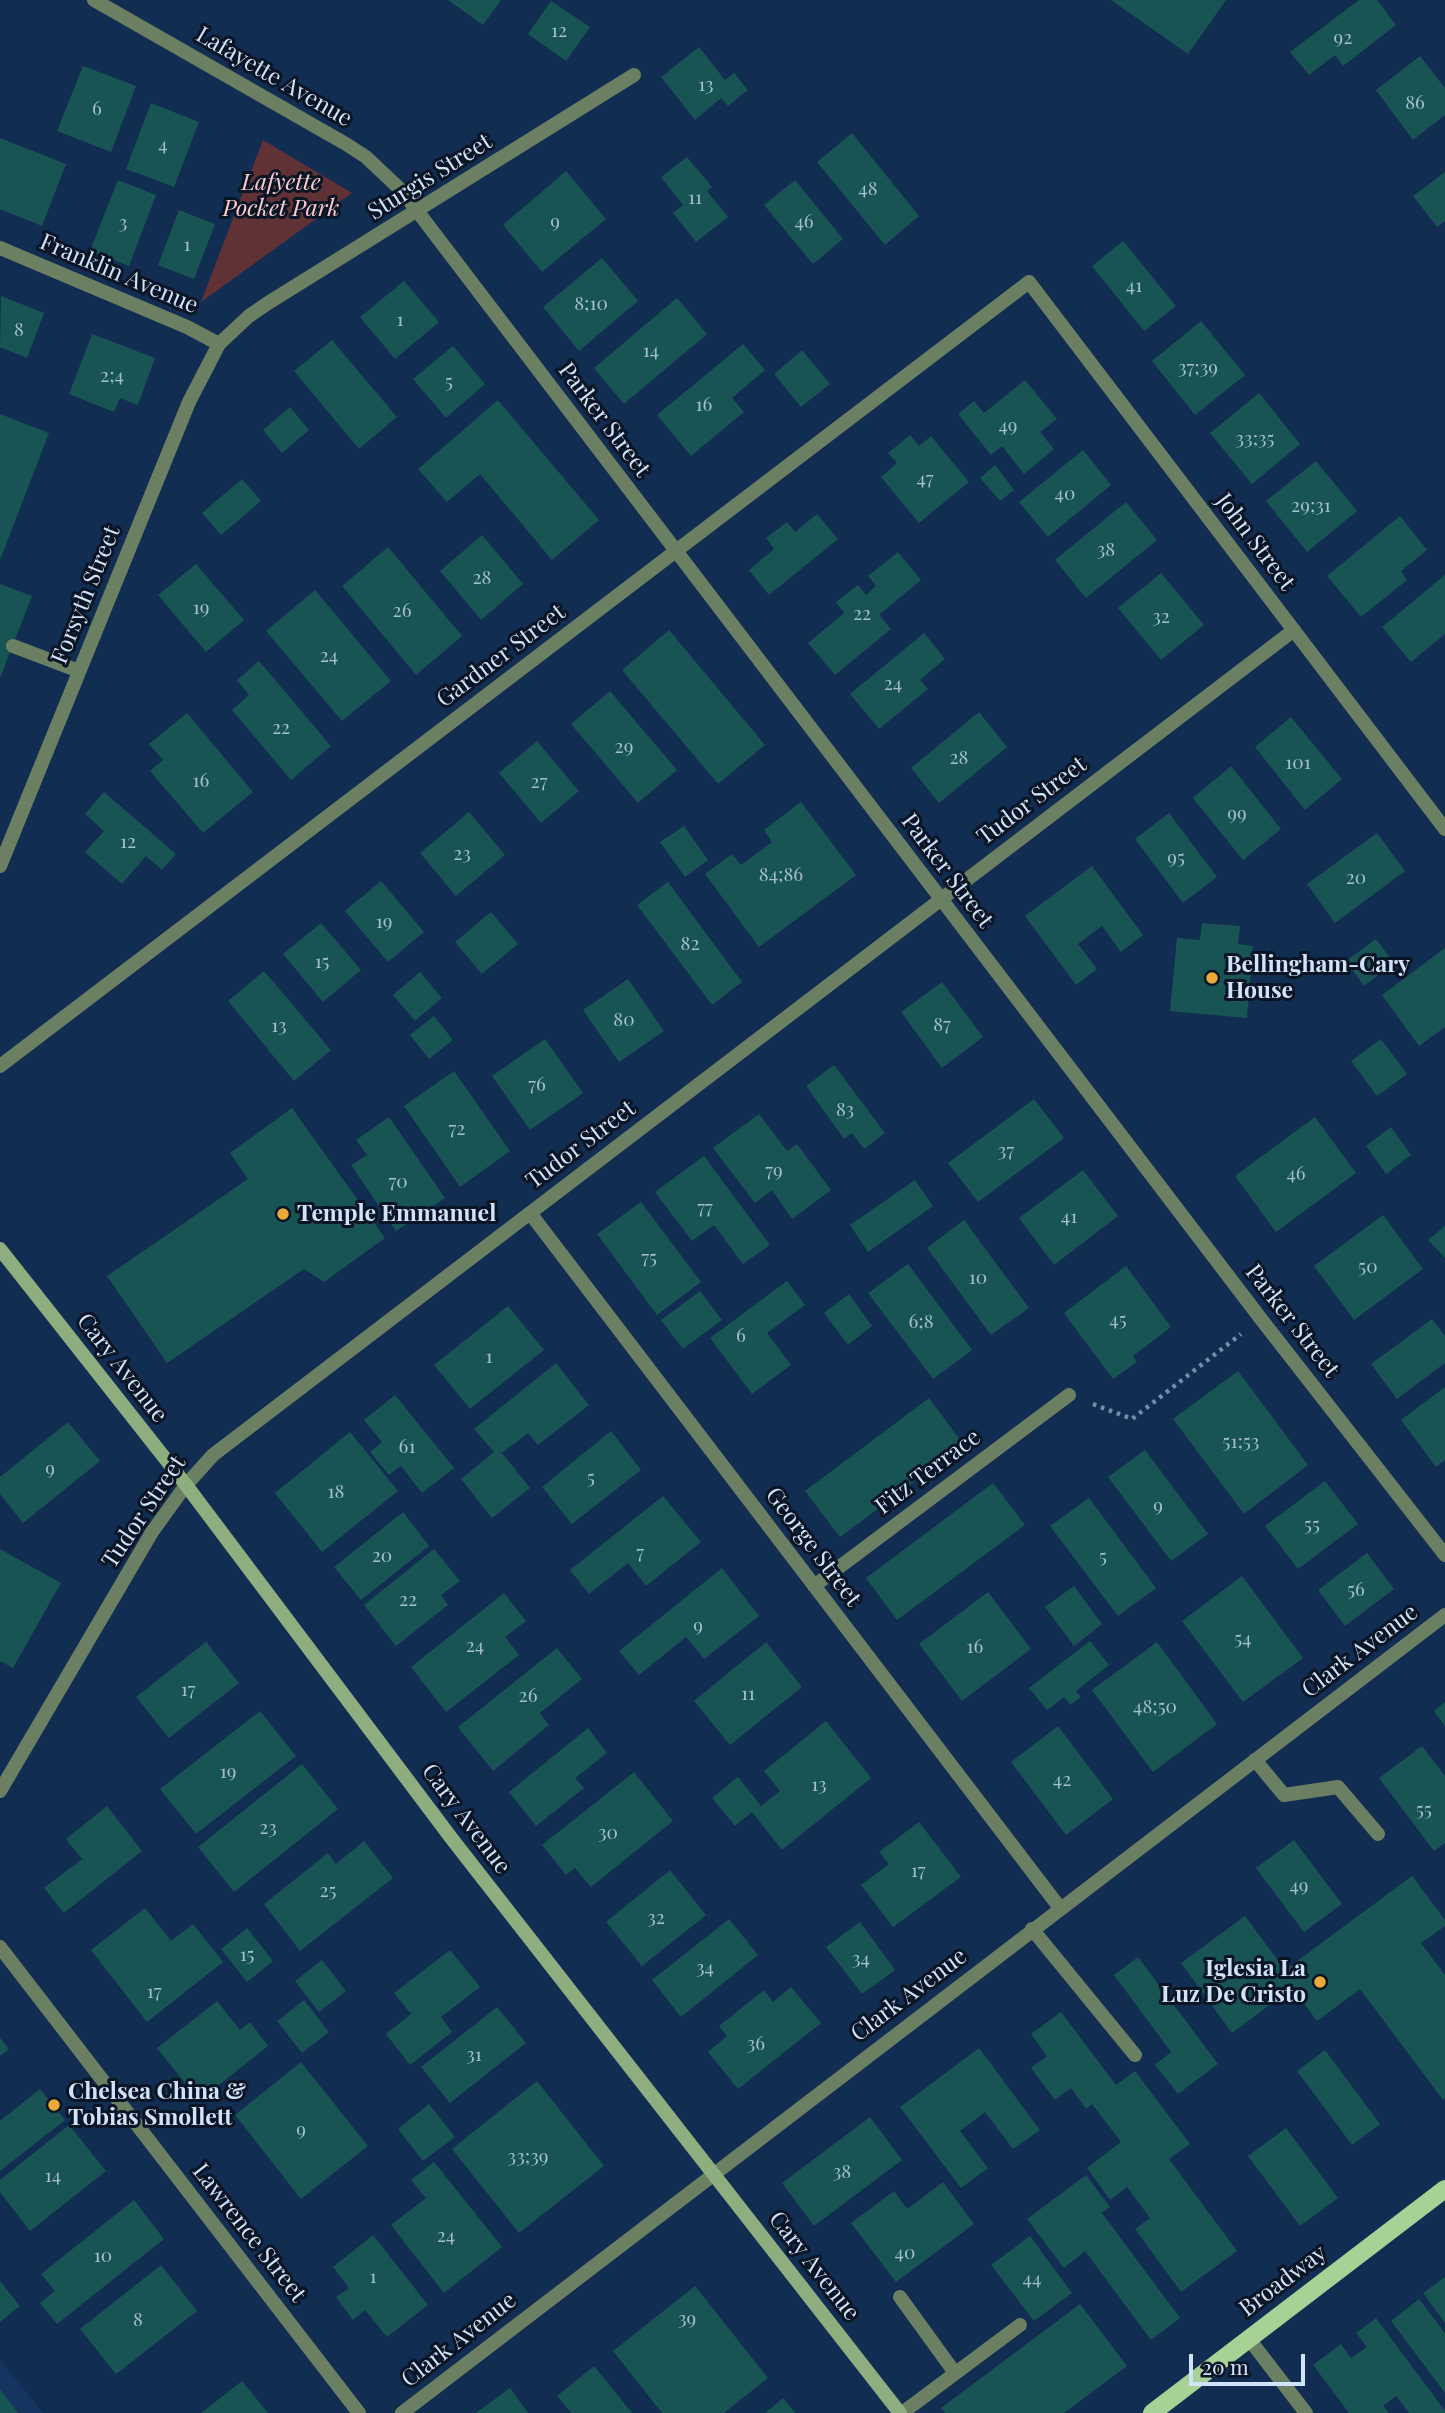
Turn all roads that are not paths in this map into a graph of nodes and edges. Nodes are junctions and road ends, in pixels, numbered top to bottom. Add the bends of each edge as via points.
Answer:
1 (94, 0) edge
2 (634, 75) dead end
3 (418, 212) junction
4 (0, 248) edge
5 (1029, 282) joint
6 (219, 344) junction
7 (675, 552) junction
8 (1294, 630) junction
9 (13, 646) dead end
10 (79, 671) junction
11 (1445, 829) edge
12 (0, 866) edge
13 (941, 900) junction
14 (0, 1066) edge
15 (530, 1213) junction
16 (0, 1249) edge
17 (1069, 1395) road end
18 (186, 1485) junction
19 (1445, 1555) edge
20 (814, 1586) junction
21 (1445, 1615) edge
22 (1255, 1760) junction
23 (0, 1791) edge
24 (1378, 1834) dead end
25 (1060, 1908) junction
26 (1032, 1929) junction
27 (0, 1947) edge
28 (1135, 2055) dead end
29 (713, 2173) junction
30 (1445, 2189) edge
31 (900, 2297) dead end
32 (1020, 2325) dead end
33 (1249, 2339) junction
34 (955, 2373) junction
35 (359, 2413) edge
36 (402, 2413) edge
37 (901, 2413) edge
38 (1152, 2413) edge
39 (1306, 2413) edge

1 - 3 street, Lafayette Avenue via 366,157 386,173
2 - 3 street, Sturgis Street
3 - 6 street, Sturgis Street via 268,303
3 - 7 street, Parker Street
4 - 6 street, Franklin Avenue
5 - 7 street, Gardner Street
5 - 8 street, John Street
6 - 10 street, Forsyth Street via 189,402
7 - 13 street, Parker Street
7 - 14 street, Gardner Street
8 - 11 street, John Street
8 - 13 street, Tudor Street
9 - 10 street
10 - 12 street, Forsyth Street
13 - 15 street, Tudor Street
13 - 19 street, Parker Street
15 - 18 street, Tudor Street via 222,1448
15 - 20 street, George Street
16 - 18 main road, Cary Avenue
17 - 20 street, Fitz Terrace
18 - 23 street, Tudor Street via 152,1532
18 - 29 main road, Cary Avenue via 452,1839
20 - 25 street, George Street
21 - 22 street, Clark Avenue
22 - 24 street via 1284,1795 1338,1787
22 - 25 street, Clark Avenue
25 - 26 street, Clark Avenue
26 - 28 street
26 - 29 street, Clark Avenue
27 - 35 street, Lawrence Street
29 - 36 street, Clark Avenue
29 - 37 main road, Cary Avenue
30 - 33 main road, Broadway
31 - 34 street
32 - 34 street
33 - 38 main road, Broadway
33 - 39 street
34 - 37 street

